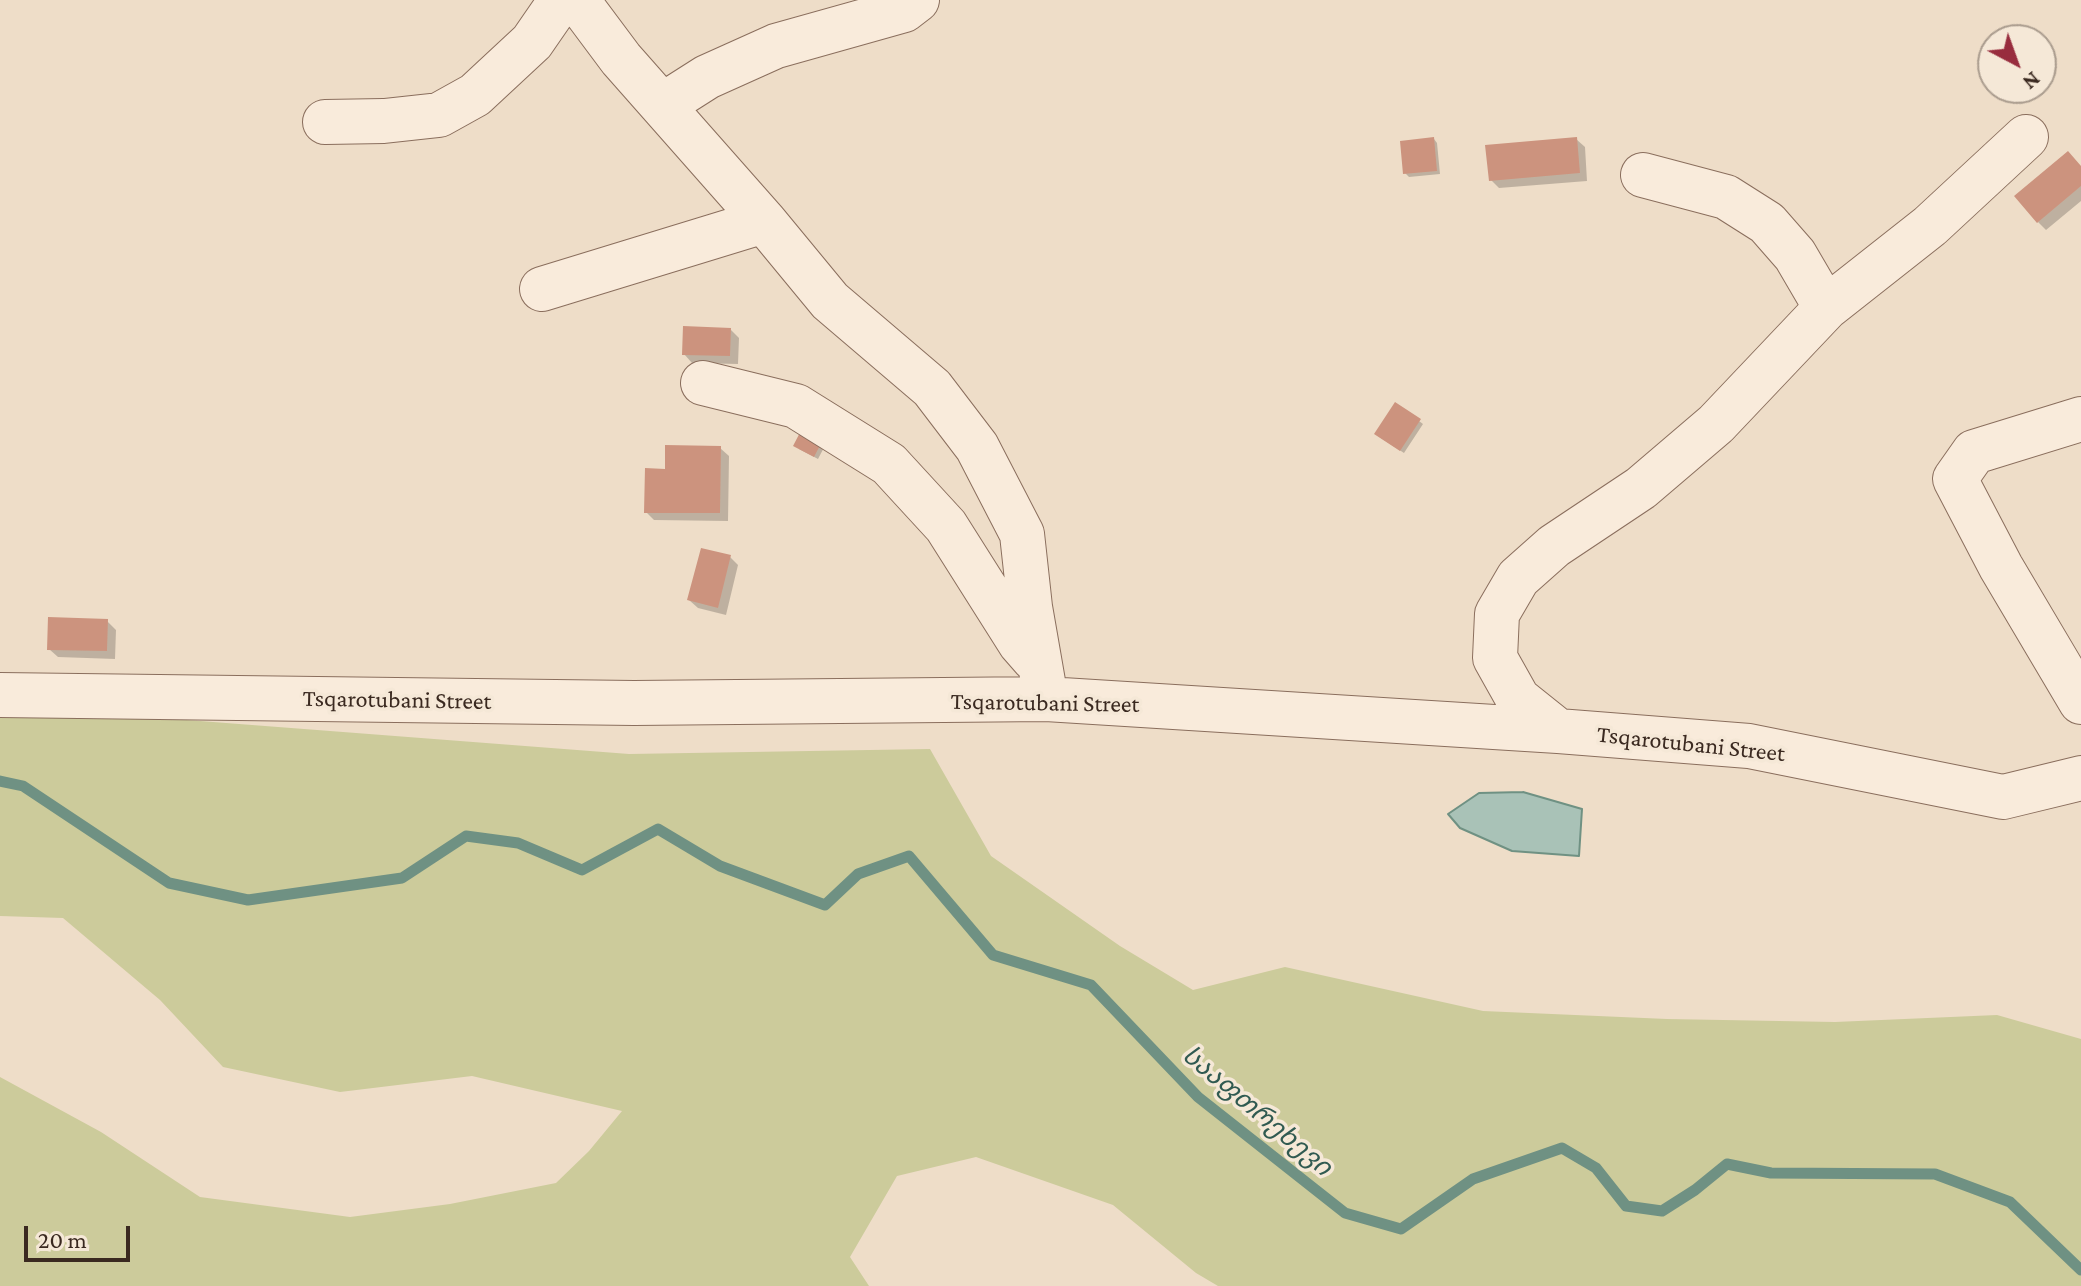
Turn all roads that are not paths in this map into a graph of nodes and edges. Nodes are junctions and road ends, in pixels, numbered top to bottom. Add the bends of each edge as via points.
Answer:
1 (561, 0) edge
2 (577, 0) edge
3 (917, 0) edge
4 (663, 105) junction
5 (325, 122) dead end
6 (2026, 137) dead end
7 (1643, 175) dead end
8 (764, 221) junction
9 (542, 289) dead end
10 (1826, 308) junction
11 (703, 383) dead end
12 (2081, 419) edge
13 (1044, 683) junction
14 (0, 695) edge
15 (2081, 702) edge
16 (1558, 731) junction
17 (2081, 778) edge

1 - 5 street via 532,42 475,95 439,115
2 - 4 street
3 - 4 street via 904,10 776,46 707,77
4 - 8 street
6 - 10 street via 1930,226
7 - 10 street via 1726,197 1767,223 1795,255
8 - 9 street
8 - 13 street via 830,301 932,388 977,447 1022,534
10 - 16 street via 1716,424 1641,488 1554,546 1518,578 1497,614 1495,658 1518,699
11 - 13 street via 796,406 889,464 946,526
12 - 15 street via 1974,452 1955,479
13 - 14 street, Tsqarotubani Street via 634,703
13 - 16 street, Tsqarotubani Street
16 - 17 street, Tsqarotubani Street via 1749,746 2003,797

